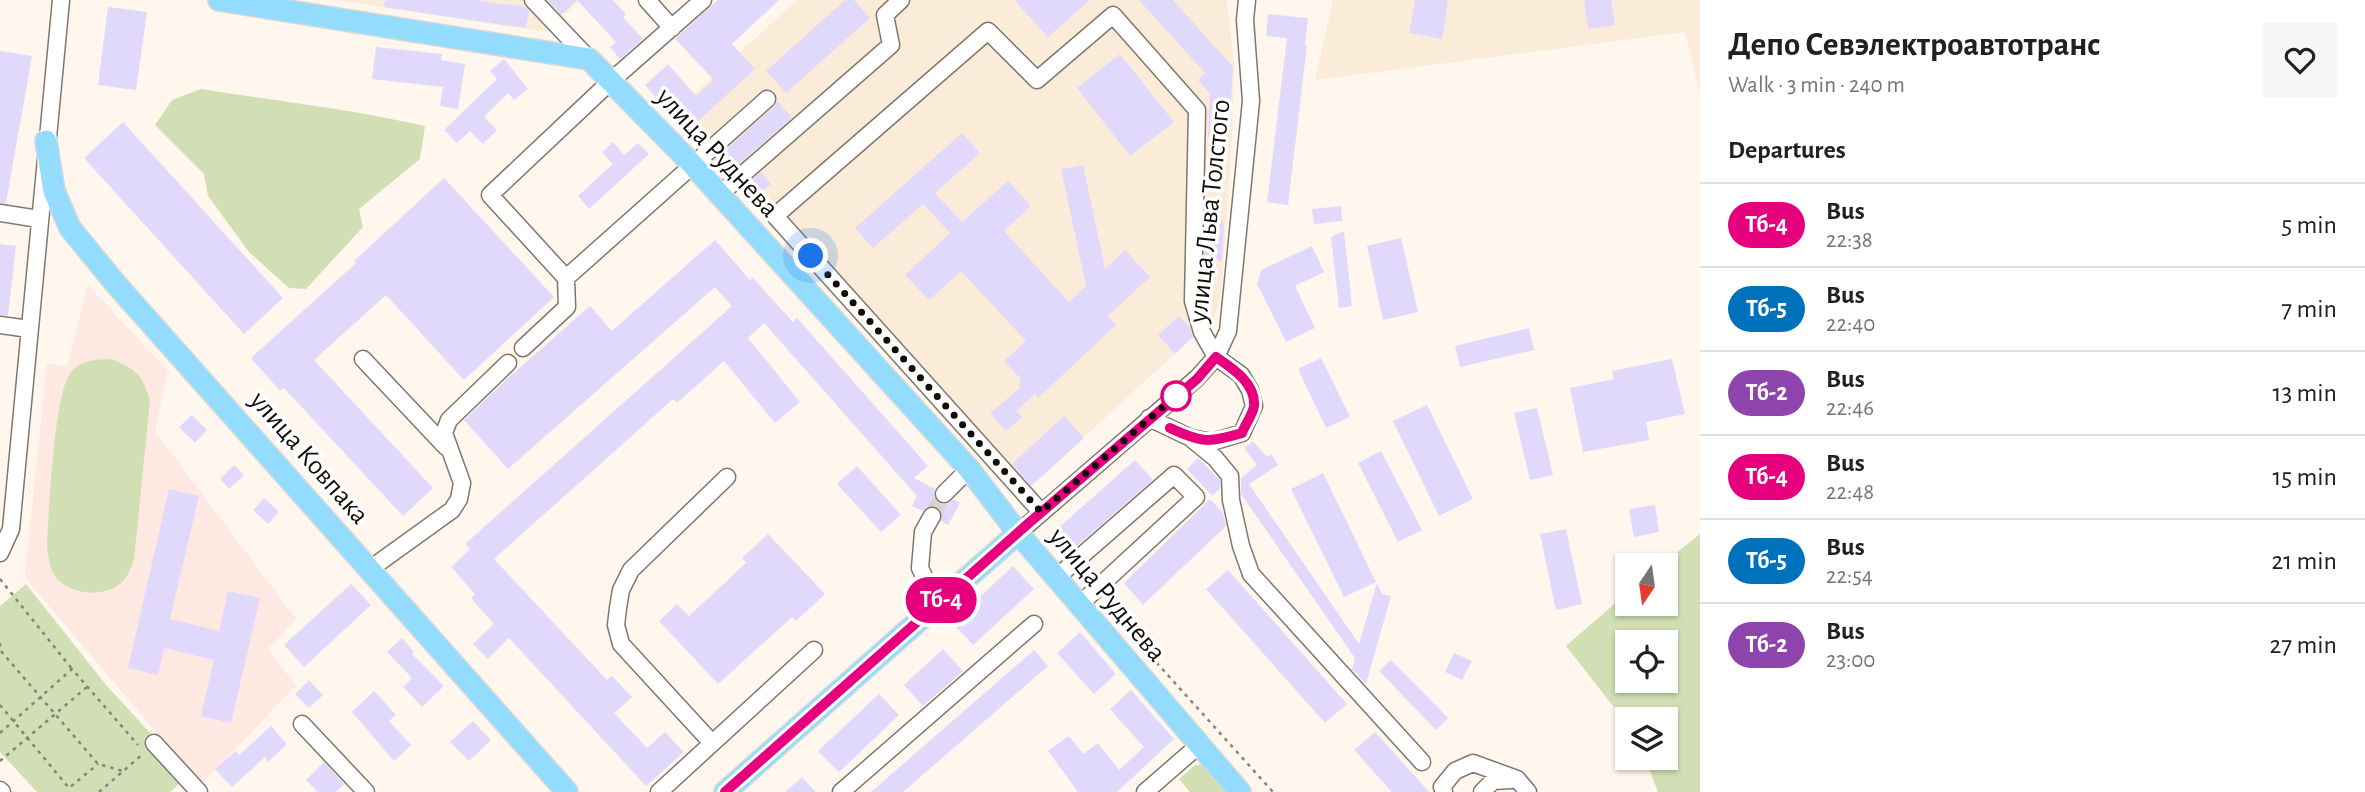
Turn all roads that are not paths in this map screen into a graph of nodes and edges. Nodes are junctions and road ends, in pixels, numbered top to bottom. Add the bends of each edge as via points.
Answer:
1 (61, 0) edge
2 (219, 0) edge
3 (533, 0) edge
4 (647, 0) edge
5 (703, 0) edge
6 (901, 0) edge
7 (1247, 0) edge
8 (672, 28) junction
9 (589, 59) junction
10 (611, 81) junction
11 (767, 99) dead end
12 (46, 141) junction
13 (692, 164) junction
14 (719, 195) junction
15 (0, 213) edge
16 (39, 219) junction
17 (566, 278) junction
18 (0, 325) edge
19 (29, 329) junction
20 (523, 348) dead end
21 (1216, 357) junction
22 (363, 359) dead end
23 (508, 363) dead end
24 (1149, 418) junction
25 (1191, 438) junction
26 (448, 449) junction
27 (969, 469) junction
28 (727, 477) dead end
29 (944, 494) tunnel mouth
30 (1041, 512) junction
31 (932, 516) tunnel mouth
32 (1018, 533) junction
33 (0, 553) edge
34 (370, 569) junction
35 (1056, 578) junction
36 (937, 604) junction
37 (1079, 605) junction
38 (1034, 624) dead end
39 (814, 650) dead end
40 (302, 724) dead end
41 (154, 743) dead end
42 (712, 743) junction
43 (1198, 746) junction
44 (1422, 762) dead end
45 (1523, 786) edge
46 (200, 792) edge
47 (366, 792) edge
48 (567, 792) edge
49 (659, 792) edge
50 (725, 792) edge
51 (841, 792) edge
52 (1145, 792) edge
53 (1240, 792) edge
54 (1444, 792) edge
55 (1482, 792) edge

1 - 12 street
2 - 9 main road
3 - 9 street
4 - 8 street
5 - 8 street
6 - 14 street via 885,15 891,45
7 - 21 street, улица Льва Толстого via 1251,101 1228,331
8 - 10 street
9 - 10 main road, улица Руднева
10 - 13 main road, улица Руднева
10 - 17 street via 489,195
11 - 13 street
12 - 16 street
12 - 34 main road, улица Ковпака via 54,191 70,228
13 - 14 main road, улица Руднева
13 - 17 street
14 - 27 main road, улица Руднева
15 - 16 street
16 - 19 street
17 - 20 street via 567,307
18 - 19 street
19 - 33 street via 11,529
21 - 24 street, улица Льва Толстого
21 - 25 street via 1241,375 1254,406 1242,433 1212,442
21 - 30 street via 1202,332 1194,301 1197,110 1113,15 1037,80 988,32 775,216
22 - 26 street
23 - 26 street via 449,420 444,433
24 - 25 street
24 - 30 street, улица Льва Толстого
25 - 44 street via 1230,476 1231,500 1251,574
26 - 34 street via 462,483 452,510
27 - 29 street
27 - 32 main road, улица Руднева
28 - 42 street via 631,570 621,590 616,625 621,644
30 - 32 street, улица Льва Толстого
31 - 36 street via 923,532 920,568
32 - 35 main road, улица Руднева
32 - 36 main road, улица Льва Толстого
34 - 48 main road, улица Ковпака
35 - 37 main road, улица Руднева
35 - 37 street via 1174,475 1196,497
36 - 50 main road, улица Льва Толстого
37 - 43 main road, улица Руднева
38 - 51 street
39 - 42 street
40 - 47 street
41 - 46 street
42 - 49 street
43 - 52 street
43 - 53 main road, улица Руднева
45 - 54 street via 1473,763 1455,771 1442,787
45 - 55 street via 1493,780

